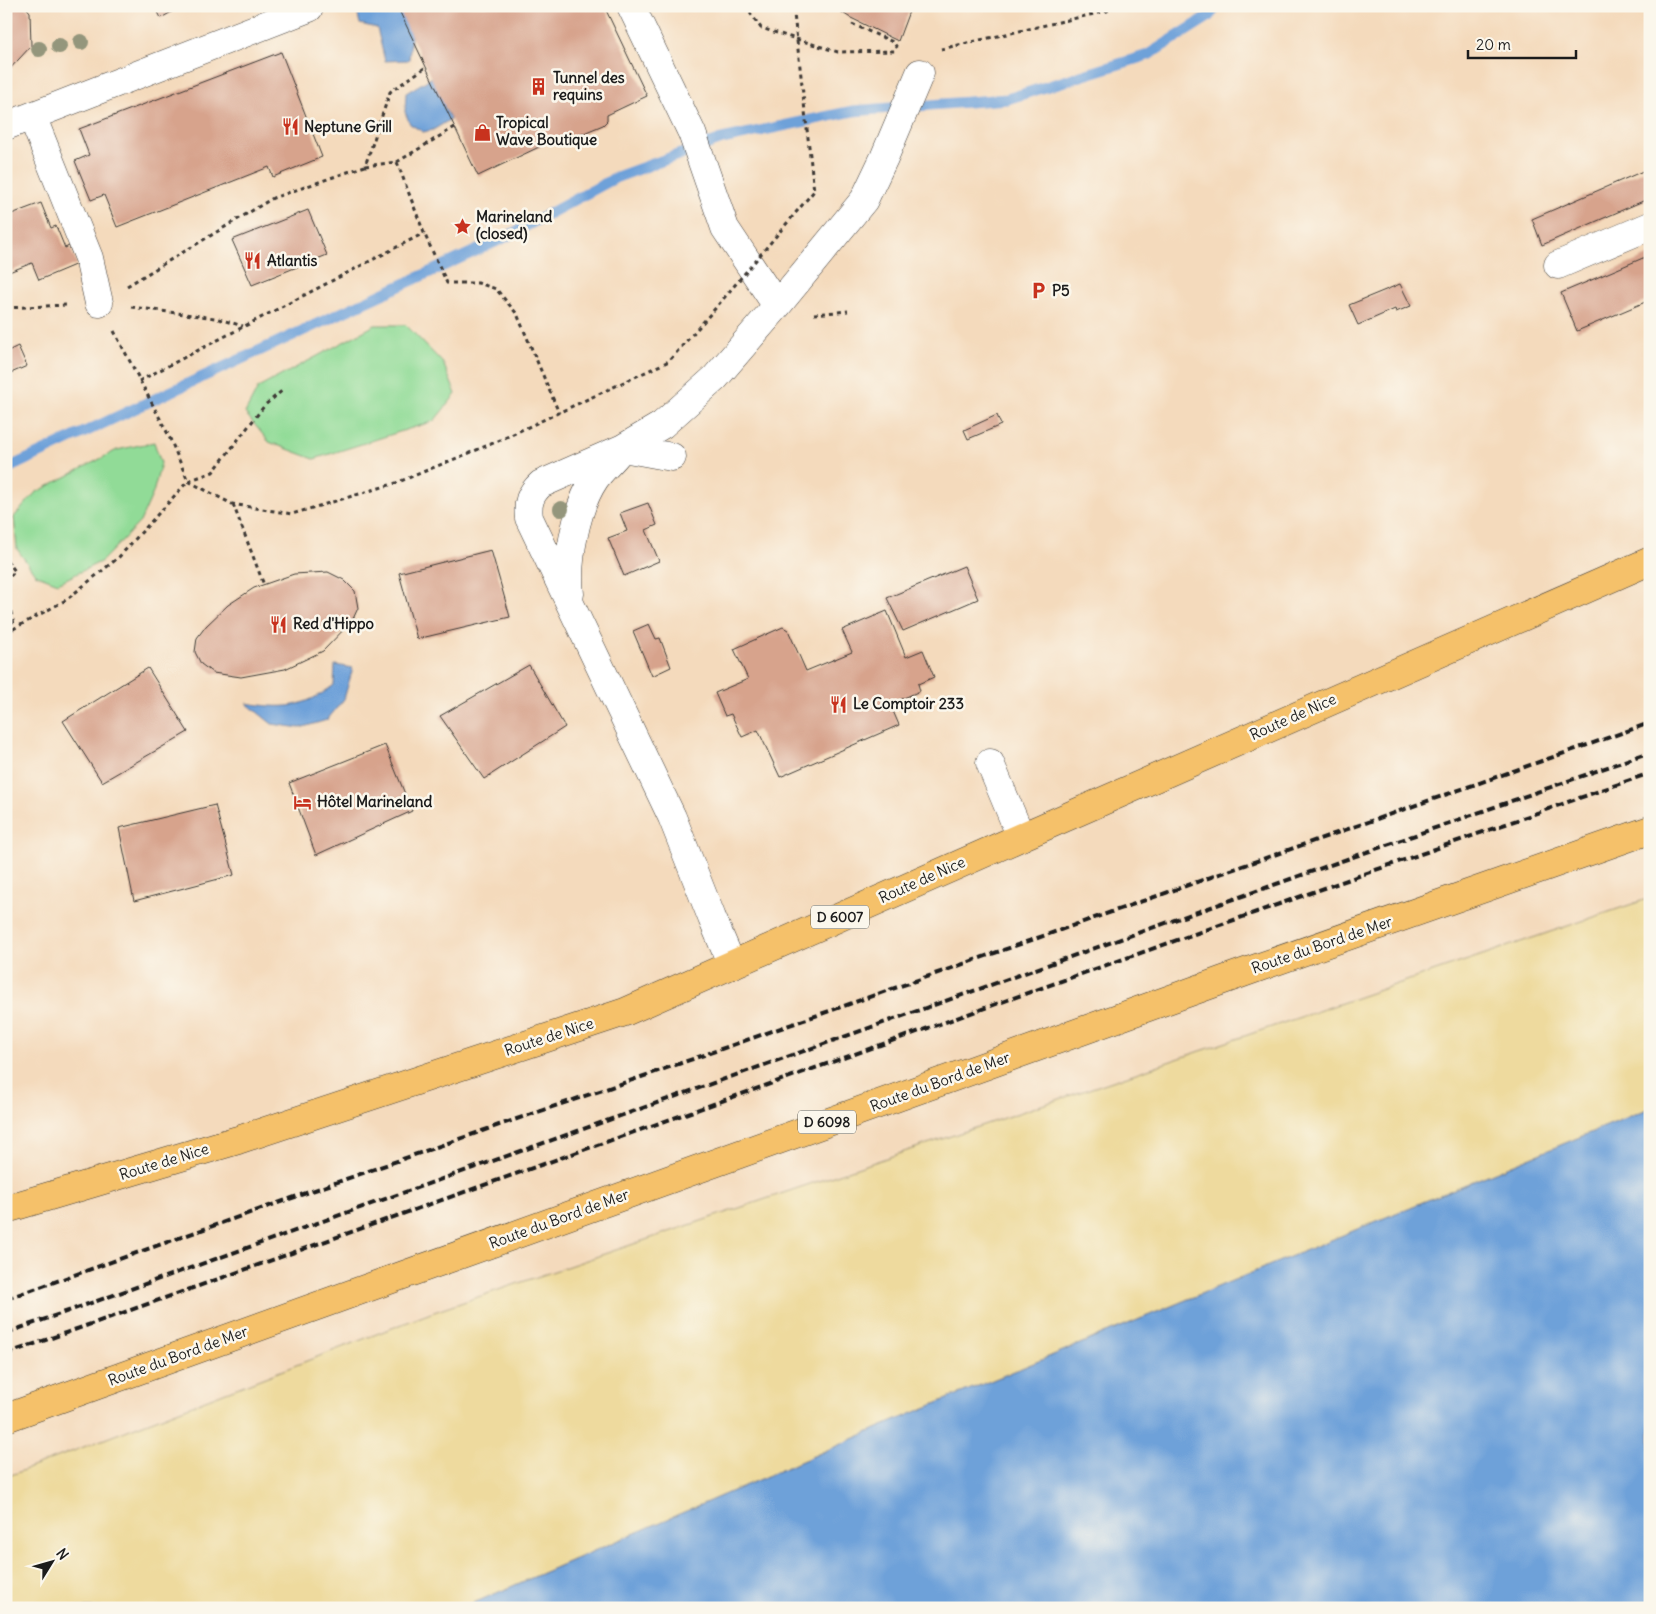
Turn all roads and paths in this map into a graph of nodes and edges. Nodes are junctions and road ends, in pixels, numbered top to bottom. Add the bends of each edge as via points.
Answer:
1 (310, 6) edge
2 (631, 6) edge
3 (745, 6) edge
4 (794, 6) edge
5 (1114, 6) edge
6 (852, 24) dead end
7 (940, 49) dead end
8 (426, 67) dead end
9 (918, 78) dead end
10 (32, 116) junction
11 (6, 126) edge
12 (455, 127) dead end
13 (397, 162) junction
14 (365, 166) junction
15 (1650, 226) edge
16 (424, 233) junction
17 (1558, 265) dead end
18 (99, 303) junction
19 (777, 306) junction
20 (6, 308) edge
21 (244, 326) junction
22 (139, 381) junction
23 (283, 390) dead end
24 (559, 413) junction
25 (624, 448) junction
26 (672, 457) dead end
27 (188, 481) junction
28 (232, 504) junction
29 (14, 517) dead end
30 (6, 529) edge
31 (1650, 561) edge
32 (6, 562) edge
33 (6, 581) edge
34 (264, 584) dead end
35 (6, 588) edge
36 (572, 608) junction
37 (15, 628) junction
38 (6, 632) edge
39 (990, 763) dead end
40 (1650, 830) edge
41 (1020, 836) junction
42 (732, 965) junction
43 (6, 1209) edge
44 (6, 1418) edge

1 - 10 street
2 - 19 street via 692,133 726,228
3 - 6 path via 761,28 838,52 900,51 893,42
4 - 24 path, bridge via 814,191 669,361
5 - 7 path via 1108,11
8 - 14 path via 390,92
9 - 19 street via 864,200
10 - 11 street
10 - 18 street via 89,258
12 - 13 path
13 - 14 path
13 - 16 path
14 - 18 path via 273,198
15 - 17 street
16 - 21 path
16 - 24 path via 447,283 478,283 496,289 517,314
18 - 20 path
18 - 21 path via 215,318
18 - 22 path
19 - 25 street via 715,378 662,425
21 - 22 path
22 - 27 path via 168,434
23 - 27 path via 265,405 213,472
24 - 28 path via 396,483 292,514
25 - 26 street
25 - 36 street via 595,479 580,510 570,550
25 - 36 street via 541,484 530,498 529,518
27 - 28 path
27 - 37 path via 118,557 66,600
28 - 34 path
29 - 30 path
31 - 41 main road, Route de Nice / D 6007
32 - 33 path via 15,571
35 - 37 path
36 - 42 street via 672,817
37 - 38 path
39 - 41 street
40 - 44 main road, Route du Bord de Mer / D 6098 via 1235,975
41 - 42 main road, Route de Nice / D 6007
42 - 43 main road, Route de Nice / D 6007 via 625,1012 238,1140

